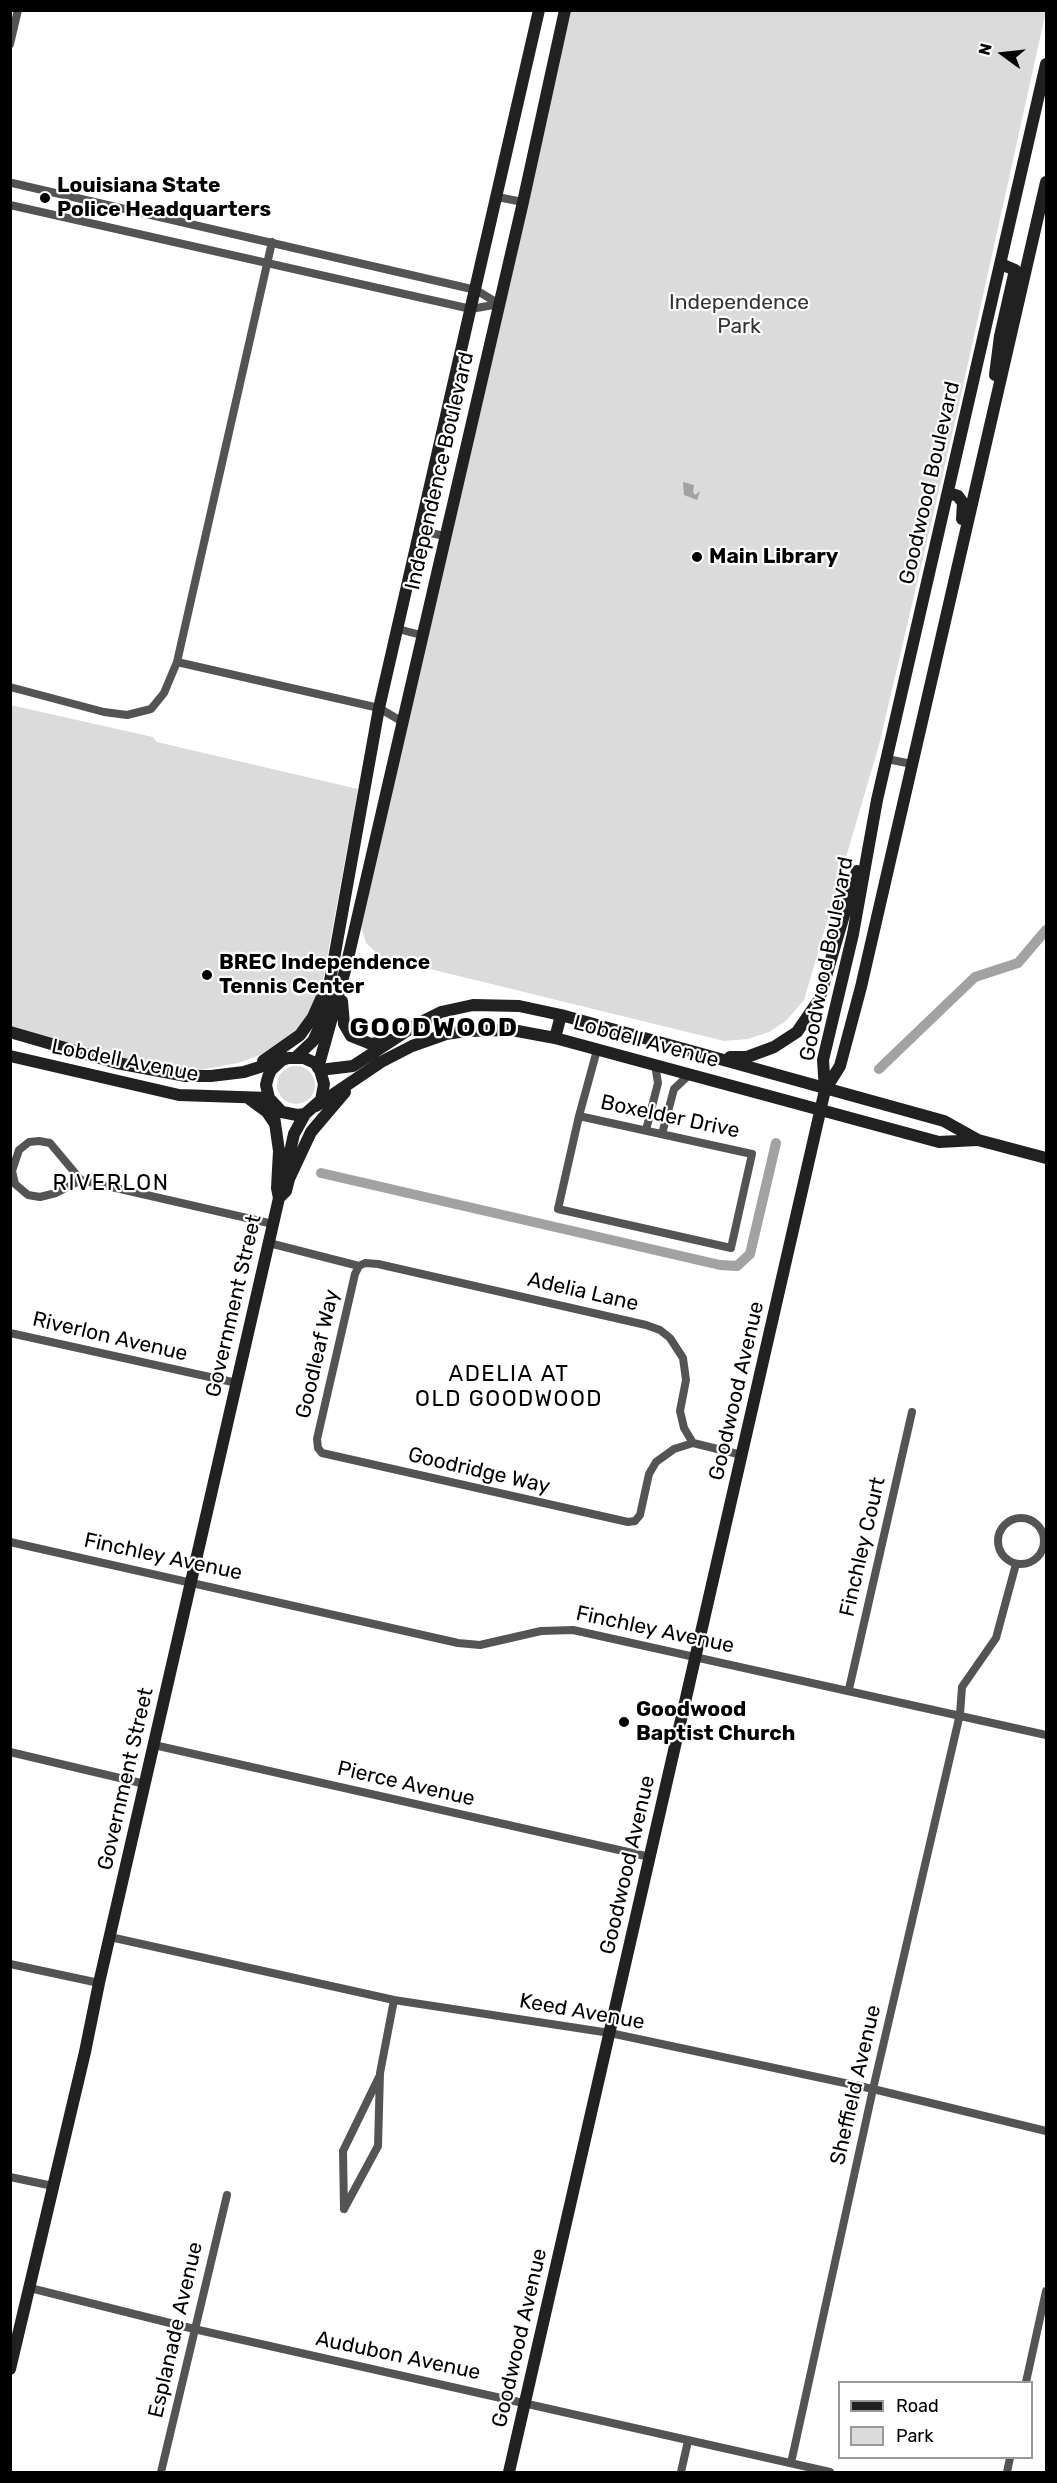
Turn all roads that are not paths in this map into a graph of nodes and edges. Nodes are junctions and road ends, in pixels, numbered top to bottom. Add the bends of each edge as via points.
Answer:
1 (18, 10) edge
2 (539, 10) edge
3 (565, 10) edge
4 (10, 44) edge
5 (1047, 64) edge
6 (11, 182) edge
7 (1047, 182) edge
8 (497, 197) junction
9 (523, 202) junction
10 (10, 205) edge
11 (272, 242) junction
12 (268, 263) junction
13 (1001, 264) junction
14 (476, 290) junction
15 (499, 304) junction
16 (471, 309) junction
17 (996, 397) junction
18 (949, 493) junction
19 (420, 531) junction
20 (445, 536) junction
21 (961, 550) junction
22 (398, 629) junction
23 (421, 635) junction
24 (177, 662) junction
25 (10, 687) edge
26 (379, 708) junction
27 (401, 721) junction
28 (887, 759) junction
29 (912, 764) junction
30 (877, 800) junction
31 (853, 934) junction
32 (330, 975) junction
33 (341, 987) junction
34 (861, 987) junction
35 (441, 1012) junction
36 (561, 1015) junction
37 (10, 1032) edge
38 (446, 1034) junction
39 (555, 1038) junction
40 (392, 1039) junction
41 (597, 1050) junction
42 (10, 1056) edge
43 (296, 1057) junction
44 (720, 1058) junction
45 (282, 1060) junction
46 (655, 1065) junction
47 (319, 1069) junction
48 (254, 1070) junction
49 (690, 1074) junction
50 (350, 1084) junction
51 (825, 1090) junction
52 (248, 1098) junction
53 (270, 1100) junction
54 (316, 1106) junction
55 (820, 1110) junction
56 (305, 1114) junction
57 (579, 1116) junction
58 (276, 1125) junction
59 (646, 1130) junction
60 (663, 1134) junction
61 (978, 1140) junction
62 (1047, 1158) edge
63 (289, 1179) junction
64 (81, 1180) junction
65 (279, 1198) junction
66 (273, 1224) junction
67 (269, 1243) junction
68 (359, 1266) junction
69 (10, 1333) edge
70 (237, 1383) junction
71 (912, 1412) dead end
72 (693, 1443) junction
73 (320, 1451) joint
74 (742, 1455) junction
75 (10, 1542) edge
76 (1016, 1564) junction
77 (192, 1581) junction
78 (695, 1656) junction
79 (849, 1689) junction
80 (960, 1714) junction
81 (1047, 1735) edge
82 (154, 1745) junction
83 (10, 1752) edge
84 (145, 1784) junction
85 (650, 1857) junction
86 (110, 1937) junction
87 (10, 1964) edge
88 (99, 1983) junction
89 (394, 2000) junction
90 (610, 2033) junction
91 (380, 2073) junction
92 (873, 2089) junction
93 (1047, 2131) edge
94 (10, 2177) edge
95 (53, 2186) junction
96 (226, 2195) dead end
97 (30, 2288) junction
98 (1047, 2291) edge
99 (194, 2329) junction
100 (11, 2362) edge
101 (1026, 2381) edge
102 (525, 2403) junction
103 (688, 2441) junction
104 (791, 2463) junction
105 (161, 2472) edge
106 (509, 2472) edge
107 (681, 2472) edge
108 (830, 2472) edge

1 - 4 street
2 - 8 main road, Independence Boulevard
3 - 9 main road, Independence Boulevard
5 - 13 main road, Goodwood Boulevard
6 - 11 street
7 - 17 main road, Goodwood Boulevard
8 - 9 street
8 - 14 main road, Independence Boulevard
9 - 15 main road, Independence Boulevard
10 - 12 street
11 - 12 street
11 - 14 street
12 - 16 street
12 - 24 street
13 - 17 main road via 1015,270 996,361
13 - 18 main road, Goodwood Boulevard
14 - 15 street
14 - 16 main road, Independence Boulevard
15 - 16 street
15 - 20 main road, Independence Boulevard
16 - 19 main road, Independence Boulevard
17 - 21 main road, Goodwood Boulevard
18 - 21 main road via 963,503
18 - 28 main road, Goodwood Boulevard
19 - 20 street
19 - 22 main road, Independence Boulevard
20 - 23 main road, Independence Boulevard
21 - 29 main road, Goodwood Boulevard
22 - 23 street
22 - 26 main road, Independence Boulevard
23 - 27 main road, Independence Boulevard
24 - 25 street via 164,693 151,709 127,715
24 - 26 street
26 - 27 street
26 - 32 main road, Independence Boulevard
27 - 33 main road, Independence Boulevard
28 - 29 street
28 - 30 main road, Goodwood Boulevard
29 - 34 main road, Goodwood Boulevard
30 - 31 main road, Goodwood Boulevard
30 - 44 main road via 819,1000 797,1032 774,1047 747,1057
31 - 34 main road via 851,973
31 - 51 main road, Goodwood Boulevard via 824,1060
32 - 43 main road via 321,1028
32 - 48 main road via 307,1027
33 - 40 main road via 342,1016 351,1036 370,1044
33 - 47 main road
34 - 51 main road, Goodwood Boulevard via 840,1066
35 - 36 main road, Lobdell Avenue via 496,1004
35 - 38 main road
35 - 40 main road, Lobdell Avenue
36 - 39 main road
36 - 44 main road, Lobdell Avenue
37 - 48 main road, Lobdell Avenue via 162,1072 211,1076
38 - 39 main road, Lobdell Avenue via 512,1030
38 - 50 main road, Lobdell Avenue via 398,1053
39 - 41 main road, Lobdell Avenue
40 - 47 main road, Lobdell Avenue via 353,1066
41 - 46 main road, Lobdell Avenue
41 - 57 street
42 - 52 main road, Lobdell Avenue via 179,1095
43 - 45 main road
43 - 47 main road via 310,1060
44 - 51 main road, Lobdell Avenue
45 - 48 main road, Lobdell Avenue
45 - 53 main road via 268,1077
46 - 49 main road, Lobdell Avenue
46 - 59 street via 658,1083
47 - 54 main road via 324,1093
49 - 55 main road, Lobdell Avenue
49 - 60 street via 674,1089
50 - 54 main road, Lobdell Avenue
50 - 63 main road via 311,1132
51 - 55 main road, Goodwood Avenue
51 - 61 main road, Lobdell Avenue via 944,1121
52 - 53 main road, Lobdell Avenue
52 - 58 main road via 267,1112
53 - 56 main road via 282,1112
53 - 58 main road, Government Street
54 - 56 main road
55 - 61 main road, Lobdell Avenue via 939,1142
55 - 74 main road, Goodwood Avenue
56 - 63 main road, Government Street via 291,1143
57 - 59 street, Boxelder Drive
57 - 60 street, Boxelder Drive via 558,1209 731,1248 752,1154
58 - 65 main road, Government Street
59 - 60 street, Boxelder Drive
61 - 62 main road, Lobdell Avenue
63 - 65 main road, Government Street
64 - 64 street via 51,1143 29,1142 18,1150 12,1172 15,1184 28,1195 56,1193
64 - 66 street
65 - 66 main road, Government Street
66 - 67 main road, Government Street
67 - 68 street, Adelia Lane
67 - 70 main road, Government Street
68 - 72 street, Adelia Lane via 378,1263 660,1330 683,1358 686,1380 680,1411
68 - 73 street, Goodleaf Way via 318,1438
69 - 70 street, Riverlon Avenue
70 - 77 main road, Government Street
71 - 79 street, Finchley Court
72 - 73 street, Goodridge Way via 674,1449 656,1462 649,1474 640,1515 632,1522
72 - 74 street
74 - 78 main road, Goodwood Avenue
75 - 77 street, Finchley Avenue
76 - 76 street via 1000,1552 997,1542 1005,1523 1025,1518 1035,1522 1044,1540 1036,1559
76 - 80 street, Sheffield Avenue via 996,1638 962,1687
77 - 78 street, Finchley Avenue via 470,1645 565,1629
77 - 82 main road, Government Street
78 - 79 street, Finchley Avenue
78 - 85 main road, Goodwood Avenue
79 - 80 street, Finchley Avenue
80 - 81 street, Finchley Avenue
80 - 92 street, Sheffield Avenue
82 - 84 main road, Government Street
82 - 85 street, Pierce Avenue
83 - 84 street
84 - 86 main road, Government Street
85 - 90 main road, Goodwood Avenue
86 - 88 main road, Government Street
86 - 89 street, Keed Avenue
87 - 88 street
88 - 95 main road, Government Street
89 - 90 street, Keed Avenue
89 - 91 street
90 - 92 street, Keed Avenue
90 - 102 main road, Goodwood Avenue
91 - 91 street via 378,2146 344,2209 343,2151
92 - 93 street, Keed Avenue
92 - 104 street, Sheffield Avenue
94 - 95 street
95 - 97 main road, Government Street
96 - 99 street, Esplanade Avenue
97 - 99 street, Audubon Avenue
97 - 100 main road, Government Street
98 - 101 street
99 - 102 street, Audubon Avenue
99 - 105 street, Esplanade Avenue
102 - 103 street, Audubon Avenue
102 - 106 main road, Goodwood Avenue
103 - 104 street, Audubon Avenue
103 - 107 street
104 - 108 street, Audubon Avenue

